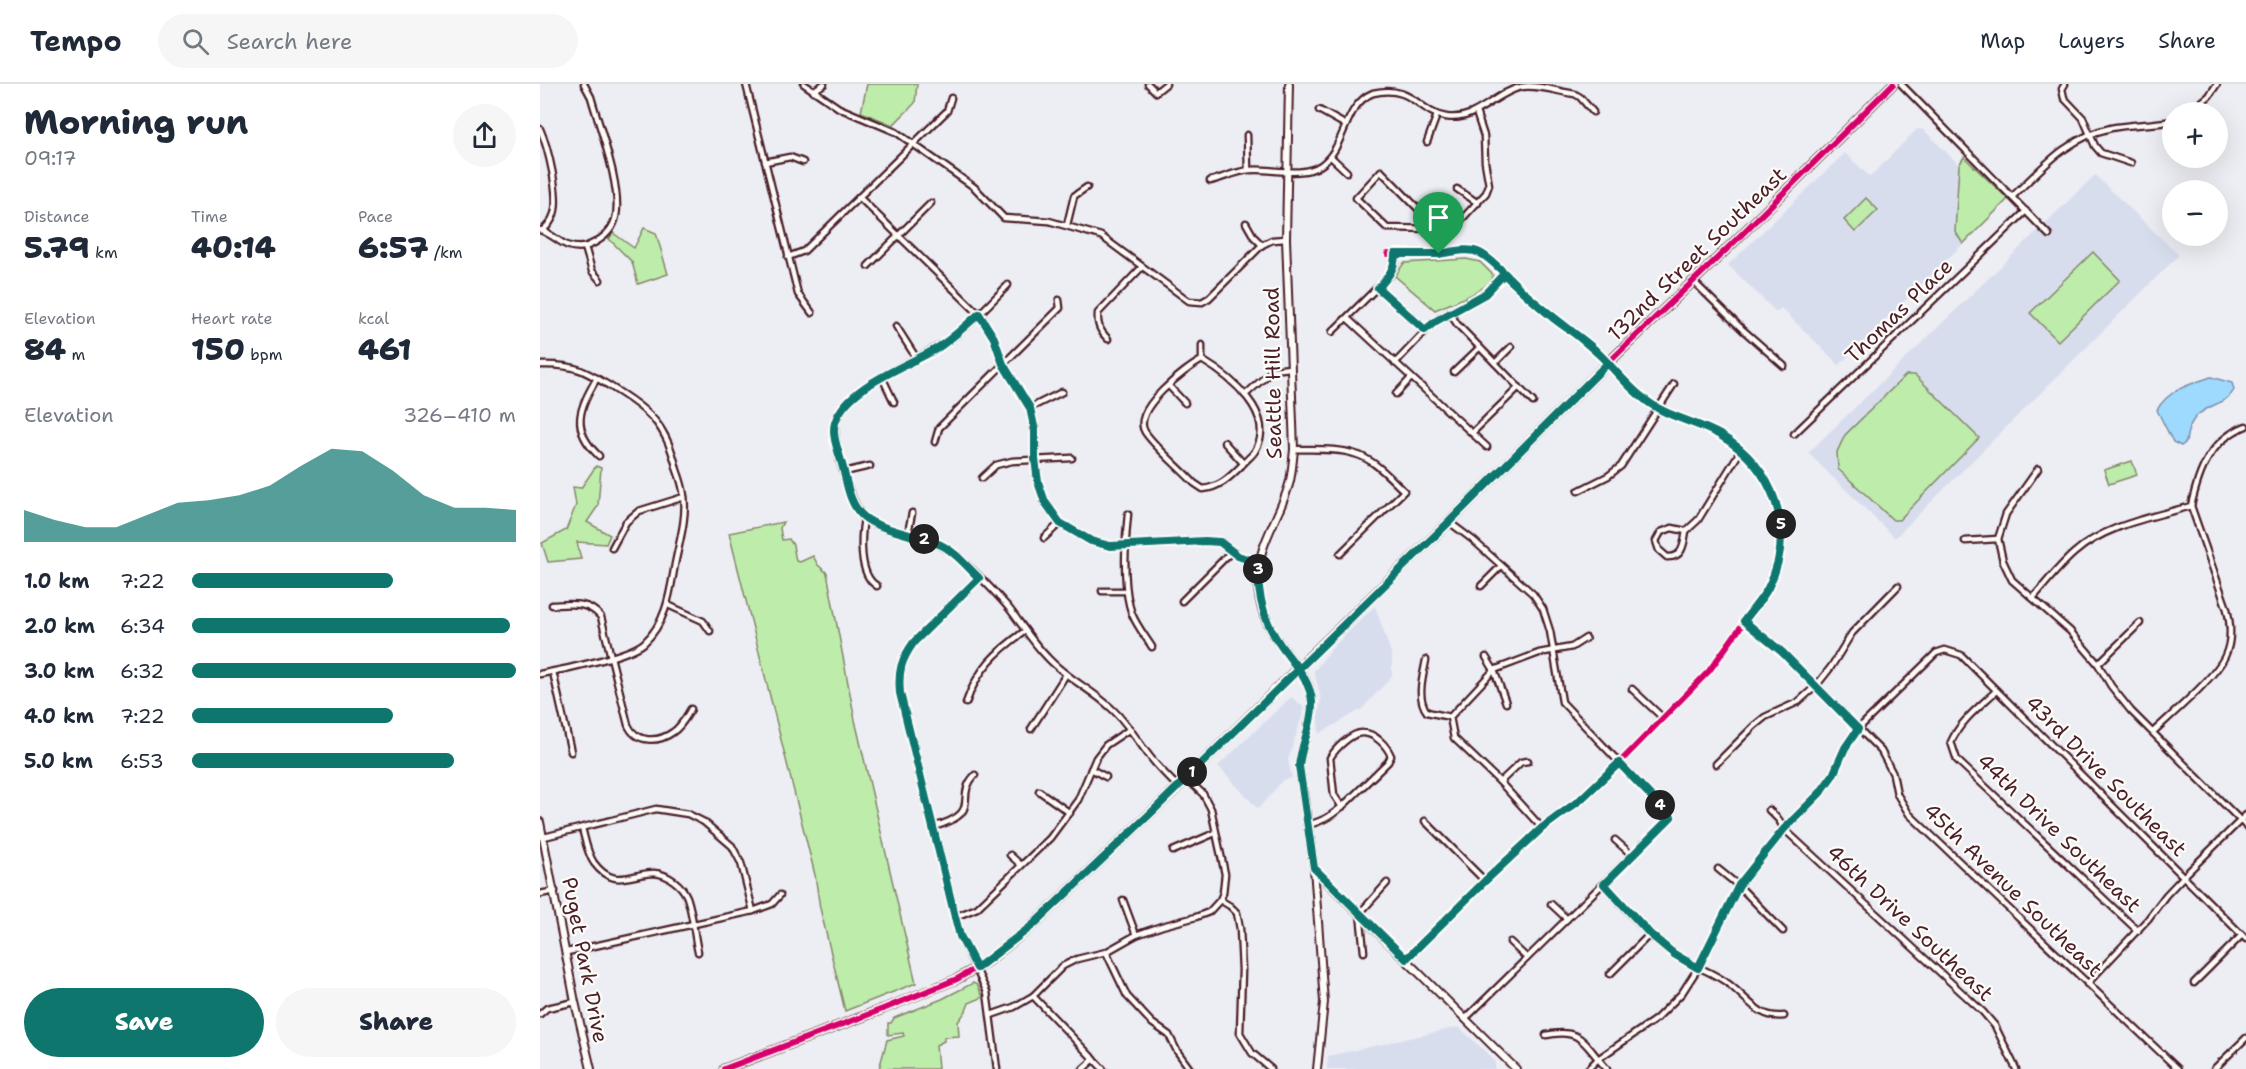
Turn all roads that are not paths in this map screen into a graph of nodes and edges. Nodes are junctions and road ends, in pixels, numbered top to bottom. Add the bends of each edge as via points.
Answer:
1 (585, 84) edge
2 (746, 84) edge
3 (804, 84) edge
4 (824, 84) edge
5 (1148, 84) edge
6 (1166, 84) edge
7 (1289, 84) edge
8 (1510, 84) edge
9 (1552, 84) edge
10 (1893, 84) edge
11 (1901, 84) edge
12 (2065, 84) edge
13 (2217, 84) edge
14 (1383, 87) edge
15 (1515, 90) junction
16 (1552, 90) junction
17 (813, 91) junction
18 (951, 98) dead end
19 (2202, 102) edge
20 (1319, 110) dead end
21 (1476, 112) junction
22 (1593, 112) dead end
23 (1437, 115) junction
24 (2162, 122) edge
25 (1346, 125) junction
26 (540, 129) edge
27 (2090, 134) junction
28 (1247, 135) dead end
29 (1427, 142) dead end
30 (913, 144) junction
31 (1331, 157) junction
32 (765, 162) junction
33 (803, 162) dead end
34 (2131, 163) dead end
35 (1248, 170) junction
36 (1287, 171) junction
37 (1347, 172) dead end
38 (1210, 181) dead end
39 (1087, 187) dead end
40 (1457, 189) dead end
41 (859, 197) junction
42 (2012, 197) junction
43 (931, 203) dead end
44 (1478, 203) junction
45 (2026, 211) junction
46 (1464, 218) dead end
47 (1246, 223) dead end
48 (1066, 225) junction
49 (1459, 225) dead end
50 (1436, 229) junction
51 (542, 230) edge
52 (899, 235) junction
53 (2049, 235) dead end
54 (1286, 238) junction
55 (1262, 245) junction
56 (585, 247) junction
57 (1388, 254) dead end
58 (1395, 254) junction
59 (1439, 254) junction
60 (788, 257) junction
61 (868, 266) dead end
62 (1142, 267) junction
63 (1504, 274) junction
64 (600, 280) dead end
65 (1694, 282) junction
66 (1008, 285) dead end
67 (1378, 288) junction
68 (1059, 300) dead end
69 (812, 313) dead end
70 (1450, 313) junction
71 (979, 314) junction
72 (1347, 318) junction
73 (896, 326) dead end
74 (1425, 330) junction
75 (1332, 332) dead end
76 (1108, 339) dead end
77 (1202, 345) dead end
78 (1511, 346) dead end
79 (1479, 348) junction
80 (916, 359) junction
81 (1202, 360) junction
82 (1395, 363) junction
83 (1495, 363) junction
84 (1608, 363) junction
85 (540, 364) edge
86 (1003, 364) junction
87 (1784, 366) dead end
88 (1290, 368) junction
89 (1454, 372) dead end
90 (882, 377) junction
91 (597, 378) junction
92 (1411, 378) junction
93 (1674, 384) dead end
94 (1169, 386) junction
95 (1519, 387) junction
96 (1062, 392) dead end
97 (1396, 394) dead end
98 (1245, 395) junction
99 (894, 402) dead end
100 (1533, 402) dead end
101 (1185, 403) dead end
102 (1030, 408) junction
103 (1659, 408) junction
104 (2246, 426) edge
105 (1472, 433) junction
106 (1794, 434) dead end
107 (935, 442) dead end
108 (1224, 442) dead end
109 (1487, 447) dead end
110 (1294, 450) junction
111 (1742, 450) junction
112 (599, 456) dead end
113 (1072, 458) dead end
114 (1035, 459) junction
115 (1243, 463) junction
116 (870, 466) dead end
117 (2038, 469) dead end
118 (844, 472) junction
119 (982, 478) dead end
120 (1578, 491) dead end
121 (684, 497) junction
122 (2191, 506) junction
123 (912, 513) dead end
124 (1128, 514) dead end
125 (864, 518) junction
126 (1449, 522) junction
127 (1060, 523) junction
128 (1686, 531) junction
129 (908, 533) junction
130 (1044, 538) dead end
131 (1998, 539) junction
132 (1965, 541) dead end
133 (1125, 546) junction
134 (612, 548) dead end
135 (1232, 551) junction
136 (1340, 554) dead end
137 (1258, 563) junction
138 (1501, 566) junction
139 (979, 578) junction
140 (877, 586) dead end
141 (1481, 586) dead end
142 (1898, 586) dead end
143 (1102, 591) dead end
144 (1126, 591) junction
145 (2033, 598) junction
146 (1182, 601) dead end
147 (552, 605) dead end
148 (668, 605) junction
149 (1744, 621) junction
150 (2140, 623) dead end
151 (710, 631) dead end
152 (1025, 631) junction
153 (1586, 638) dead end
154 (1152, 647) dead end
155 (1552, 650) junction
156 (611, 656) junction
157 (1486, 657) dead end
158 (1426, 660) dead end
159 (2098, 664) junction
160 (1298, 668) junction
161 (1494, 670) junction
162 (553, 672) junction
163 (540, 674) edge
164 (1065, 676) junction
165 (1816, 686) junction
166 (1632, 689) dead end
167 (1996, 690) junction
168 (966, 703) dead end
169 (1506, 703) dead end
170 (691, 709) dead end
171 (1450, 717) junction
172 (1663, 718) junction
173 (1031, 729) dead end
174 (1130, 729) junction
175 (1858, 729) junction
176 (2153, 732) junction
177 (572, 752) dead end
178 (1528, 761) dead end
179 (1619, 763) junction
180 (1716, 764) dead end
181 (1091, 770) junction
182 (975, 775) dead end
183 (1106, 777) dead end
184 (1186, 778) junction
185 (1500, 782) junction
186 (1178, 788) junction
187 (1039, 791) dead end
188 (1342, 807) junction
189 (1769, 810) dead end
190 (1070, 813) junction
191 (2246, 815) edge
192 (1425, 821) dead end
193 (2240, 821) junction
194 (540, 822) edge
195 (1307, 825) junction
196 (2246, 826) edge
197 (933, 827) junction
198 (582, 828) junction
199 (1542, 828) junction
200 (1784, 829) junction
201 (1215, 833) junction
202 (544, 837) junction
203 (1616, 840) dead end
204 (1173, 851) dead end
205 (1010, 855) dead end
206 (1632, 855) junction
207 (1021, 865) junction
208 (1314, 868) junction
209 (1719, 869) dead end
210 (2184, 876) junction
211 (1485, 881) junction
212 (1387, 883) dead end
213 (1604, 884) junction
214 (1739, 885) junction
215 (555, 891) junction
216 (540, 894) edge
217 (780, 895) dead end
218 (1123, 900) dead end
219 (1220, 900) junction
220 (1551, 904) dead end
221 (753, 911) junction
222 (1360, 913) junction
223 (955, 917) junction
224 (1567, 919) junction
225 (692, 925) junction
226 (1783, 931) dead end
227 (2138, 931) junction
228 (1650, 934) junction
229 (1136, 935) junction
230 (2244, 937) edge
231 (1510, 942) dead end
232 (567, 952) junction
233 (698, 952) dead end
234 (1106, 952) junction
235 (1364, 952) dead end
236 (1527, 958) junction
237 (1406, 959) junction
238 (977, 968) junction
239 (1698, 968) junction
240 (1610, 974) dead end
241 (2194, 983) dead end
242 (2087, 984) junction
243 (1033, 996) junction
244 (575, 1002) junction
245 (540, 1014) edge
246 (991, 1014) junction
247 (1784, 1016) dead end
248 (1465, 1018) junction
249 (1546, 1035) dead end
250 (2246, 1038) edge
251 (1094, 1059) junction
252 (1598, 1059) junction
253 (591, 1069) edge
254 (724, 1069) edge
255 (997, 1069) edge
256 (1083, 1069) edge
257 (1103, 1069) edge
258 (1190, 1069) edge
259 (1271, 1069) edge
260 (1317, 1069) edge
261 (1516, 1069) edge
262 (1588, 1069) edge
263 (1607, 1069) edge
264 (2016, 1069) edge
265 (2178, 1069) edge
266 (2214, 1069) edge

1 - 56 street via 618,203 615,222 607,233
2 - 32 street
3 - 17 street
4 - 17 street
5 - 6 street via 1156,92
7 - 36 main road, Seattle Hill Road
8 - 15 street
9 - 16 street
10 - 65 main road, 132nd Street Southeast
11 - 42 street
12 - 27 street via 2064,98 2083,118
13 - 19 street
14 - 23 street via 1409,93
14 - 25 street via 1364,98
15 - 16 street
15 - 21 street
16 - 22 street via 1580,97
17 - 30 street via 839,108 897,132
18 - 30 street via 947,111
20 - 25 street
21 - 23 street via 1462,117
21 - 44 street via 1484,136 1489,185
23 - 29 street
24 - 27 street
25 - 31 street
26 - 51 street via 555,204 554,213
27 - 34 street via 2100,153
27 - 42 street via 2060,150
28 - 35 street
30 - 41 street
30 - 48 street via 974,187 1004,218
31 - 36 street via 1313,170
31 - 37 street
32 - 33 street via 790,156
32 - 60 street
35 - 36 street
35 - 38 street
36 - 54 main road, Seattle Hill Road
39 - 48 street via 1074,196
40 - 44 street
41 - 52 street
41 - 60 street via 804,251
42 - 45 street
43 - 52 street
44 - 46 street
45 - 53 street
45 - 106 street, Thomas Place
47 - 55 street
48 - 62 street via 1101,236
49 - 50 street
50 - 50 street via 1387,228 1356,198 1381,171
50 - 59 street
51 - 56 street via 574,248
52 - 61 street
52 - 71 street
54 - 55 street
54 - 88 main road, Seattle Hill Road
55 - 62 street via 1202,302 1189,301
56 - 64 street via 592,271
57 - 58 street
58 - 59 street
58 - 67 street via 1390,274
59 - 63 street via 1479,252
60 - 69 street via 798,294
62 - 76 street via 1098,313 1097,323
63 - 70 street via 1485,294
63 - 84 street
65 - 84 main road, 132nd Street Southeast
65 - 87 street
66 - 71 street
67 - 72 street
67 - 74 street
68 - 86 street via 1060,308
70 - 74 street
70 - 79 street
71 - 80 street via 954,336
71 - 86 street via 994,338
72 - 75 street
72 - 82 street
73 - 80 street
74 - 82 street
77 - 81 street
78 - 83 street
79 - 83 street
79 - 89 street
80 - 90 street
81 - 94 street via 1185,369
81 - 98 street
82 - 92 street
83 - 95 street
84 - 103 street via 1643,399
84 - 126 main road, 132nd Street Southeast
85 - 91 street via 578,367
86 - 102 street
86 - 107 street via 939,428
88 - 98 street via 1267,373
88 - 110 main road, Seattle Hill Road
90 - 99 street
90 - 118 street via 864,388 835,422
91 - 112 street via 584,400 580,420 582,435
91 - 121 street via 659,424 669,440
92 - 97 street
92 - 105 street
93 - 103 street
94 - 101 street
94 - 115 street via 1142,416 1143,430 1203,489 1216,487
95 - 100 street
95 - 105 street
96 - 102 street
98 - 115 street via 1257,411 1260,424 1255,451
102 - 114 street
103 - 111 street via 1702,426
103 - 120 street via 1621,466
104 - 122 street via 2220,441 2209,454
105 - 109 street
108 - 115 street
110 - 136 street via 1358,454 1404,491
110 - 137 main road, Seattle Hill Road via 1290,481
111 - 128 street via 1698,520
111 - 149 street via 1764,476 1776,499 1781,535 1768,589
113 - 114 street
114 - 119 street via 996,465
114 - 127 street via 1045,502
116 - 118 street
117 - 131 street via 2006,514
118 - 125 street via 853,504
121 - 134 street via 639,512 626,522
121 - 148 street
122 - 145 street via 2091,540
122 - 176 street via 2227,609 2230,639 2225,657 2212,674
123 - 129 street
124 - 133 street
125 - 129 street
125 - 140 street via 860,539 864,564 871,583
126 - 138 street
126 - 160 main road, 132nd Street Southeast
127 - 130 street
127 - 133 street via 1091,541
128 - 128 street via 1672,528 1661,532 1656,541 1659,550 1667,557 1677,556 1683,550
129 - 139 street via 943,546
131 - 132 street
131 - 145 street via 2012,580
133 - 135 street via 1205,541 1220,542
133 - 144 street
135 - 137 street
135 - 146 street
137 - 160 main road, Seattle Hill Road via 1263,614
138 - 141 street
138 - 155 street via 1533,594 1543,609
139 - 152 street
139 - 197 street via 914,642 898,674
142 - 165 street via 1852,633
143 - 144 street
144 - 154 street via 1136,622
145 - 159 street via 2070,631
147 - 156 street via 582,604 596,611
148 - 151 street via 703,621
148 - 156 street via 658,627 644,643
149 - 165 street, 45th Avenue Southeast
149 - 172 street via 1709,670
150 - 159 street
152 - 164 street
152 - 168 street via 983,667
153 - 155 street via 1572,647
155 - 161 street
155 - 179 street via 1562,702
156 - 162 street
156 - 170 street via 628,725 638,738 649,740 675,732
157 - 161 street
158 - 171 street via 1420,699 1427,712
159 - 176 street via 2110,686
160 - 184 main road, 132nd Street Southeast
160 - 195 main road, Seattle Hill Road via 1312,702 1299,766
161 - 169 street
161 - 171 street
162 - 163 street
162 - 177 street
164 - 173 street
164 - 174 street via 1111,708
165 - 175 street, 45th Avenue Southeast
165 - 180 street via 1798,702 1765,717
166 - 172 street
167 - 175 street, 43rd Drive Southeast via 1961,655 1945,650 1936,653
167 - 210 street, 43rd Drive Southeast
167 - 227 street, 44th Drive Southeast via 1955,733 1951,742 1958,759
171 - 185 street via 1454,738
172 - 179 street
174 - 181 street via 1106,745
174 - 186 street
175 - 200 street via 1820,793
175 - 242 street, 45th Avenue Southeast via 1888,762 1897,794 1909,814
176 - 193 street
178 - 185 street via 1521,762
179 - 199 street via 1580,800
179 - 206 street via 1671,817
181 - 183 street
181 - 190 street
182 - 197 street via 969,782 967,801 960,815
184 - 186 main road, 132nd Street Southeast
184 - 201 street via 1203,794
185 - 199 street
186 - 238 main road, 132nd Street Southeast via 1033,925
187 - 190 street
188 - 188 street via 1391,756 1384,744 1363,732 1347,740 1332,754 1329,763 1334,795
188 - 195 street via 1331,817
189 - 200 street, 46th Drive Southeast
190 - 207 street
191 - 193 street
192 - 211 street
193 - 196 street
193 - 210 street
194 - 202 main road, Puget Park Drive
195 - 208 main road, Seattle Hill Road
197 - 223 street
198 - 202 street
198 - 221 street via 656,809 688,814 732,846 741,863
198 - 225 street via 594,863 602,871 618,878 654,873 674,881 687,897
199 - 211 street
200 - 214 street
200 - 264 street, 46th Drive Southeast via 1983,1012 1995,1026
201 - 204 street
201 - 219 street via 1225,874
202 - 215 main road, Puget Park Drive
203 - 206 street
205 - 207 street
206 - 213 street
207 - 223 street via 977,908
208 - 222 main road
208 - 260 main road, Seattle Hill Road via 1323,1002
209 - 214 street
210 - 227 street
210 - 230 street, 43rd Drive Southeast
211 - 237 street
212 - 222 street
213 - 224 street
213 - 228 street
214 - 226 street
214 - 239 street
215 - 216 street
215 - 232 main road, Puget Park Drive
217 - 221 street via 772,904
218 - 229 street
219 - 229 street via 1209,912
219 - 259 street via 1237,913 1240,928 1240,1032 1252,1053
220 - 224 street
221 - 225 street
222 - 235 street
222 - 237 main road
223 - 238 street
224 - 236 street
225 - 232 street
225 - 233 street
227 - 242 street
228 - 239 street
228 - 240 street
229 - 234 street
230 - 241 street
231 - 236 street
232 - 244 main road, Puget Park Drive
234 - 243 street via 1063,966
234 - 258 street via 1127,996 1169,1035
236 - 248 street
237 - 248 main road
238 - 246 street
238 - 254 main road, 132nd Street Southeast via 883,1010
239 - 247 street via 1729,984 1754,1008 1771,1016
239 - 252 street via 1682,993 1656,1019
242 - 265 street, 45th Avenue Southeast
243 - 246 street
243 - 251 street
244 - 245 street via 547,1008
244 - 253 main road, Puget Park Drive
246 - 255 street
248 - 261 main road
249 - 252 street via 1576,1035
250 - 266 street
251 - 256 street
251 - 257 street
252 - 262 street
252 - 263 street

